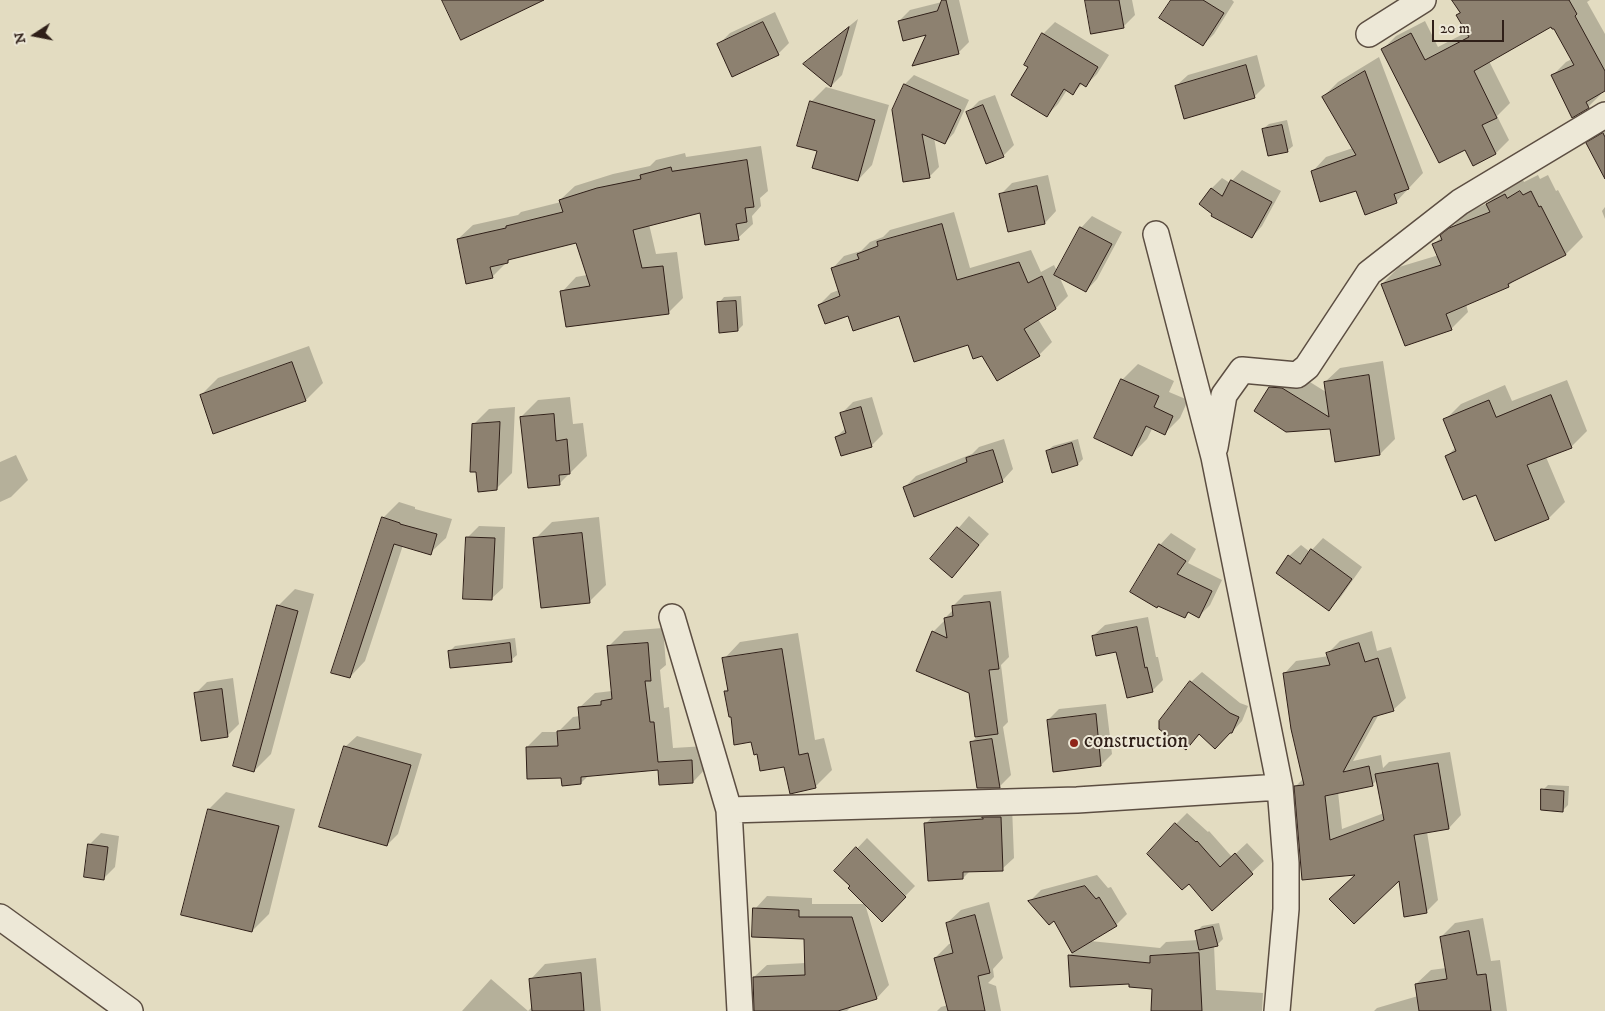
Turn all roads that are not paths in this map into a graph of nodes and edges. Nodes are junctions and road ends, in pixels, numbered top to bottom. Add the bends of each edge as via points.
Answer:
1 (1423, 0) edge
2 (1369, 34) dead end
3 (1605, 115) edge
4 (1156, 234) dead end
5 (1214, 457) junction
6 (672, 617) dead end
7 (1280, 787) junction
8 (729, 810) junction
9 (4, 928) edge
10 (130, 1011) edge
11 (740, 1011) edge
12 (1276, 1011) edge

1 - 2 street
3 - 5 street via 1460,202 1369,273 1307,367 1297,375 1242,370 1224,395
4 - 5 street
5 - 7 street
6 - 8 street
7 - 8 street via 1077,800
7 - 12 street via 1286,909
8 - 11 street
9 - 10 street

